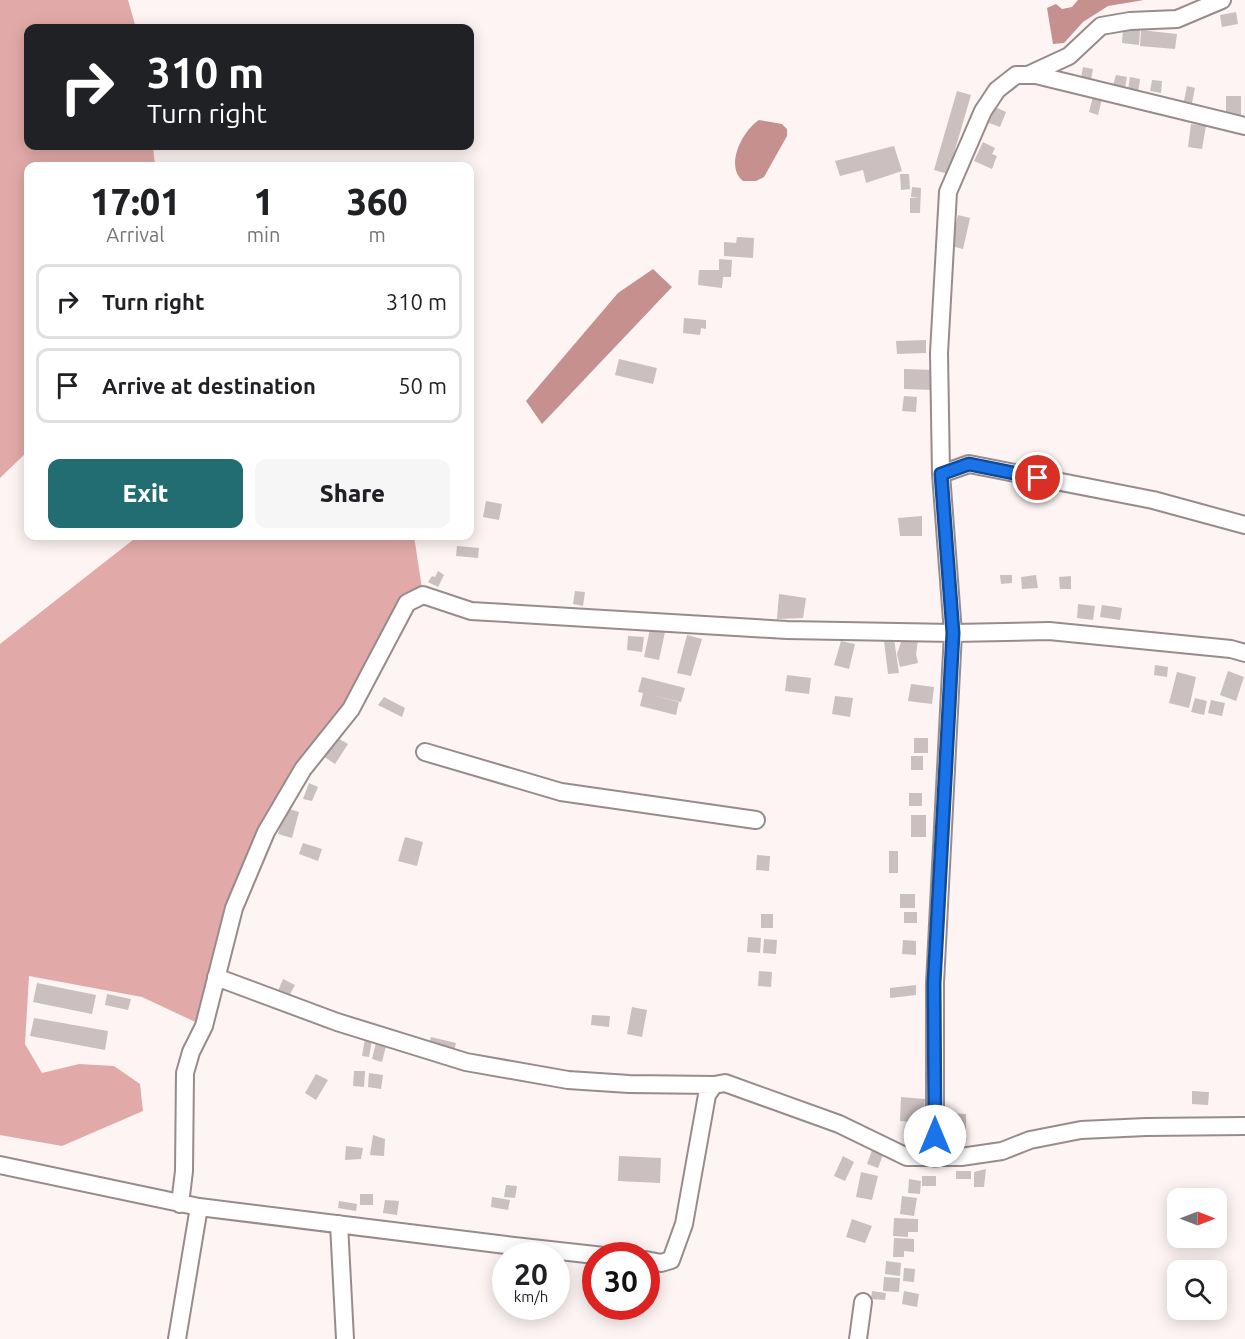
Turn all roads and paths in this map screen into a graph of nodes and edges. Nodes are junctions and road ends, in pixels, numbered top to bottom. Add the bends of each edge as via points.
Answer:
1 (1222, 0) edge
2 (1028, 75) junction
3 (1245, 126) edge
4 (941, 474) junction
5 (1245, 525) edge
6 (953, 633) junction
7 (1245, 653) edge
8 (426, 752) dead end
9 (756, 820) dead end
10 (216, 977) junction
11 (714, 1085) junction
12 (1245, 1126) edge
13 (935, 1158) junction
14 (0, 1165) edge
15 (180, 1204) junction
16 (199, 1207) junction
17 (339, 1224) junction
18 (582, 1254) edge
19 (660, 1263) edge
20 (863, 1302) dead end
21 (177, 1339) edge
22 (345, 1339) edge
23 (858, 1339) edge

1 - 2 street via 1177,19 1101,26 1069,57
2 - 3 street
2 - 4 street via 1016,75 997,90 983,111 948,192 939,353
4 - 5 street via 969,464 1153,500
4 - 6 street
6 - 7 street via 1048,631
6 - 10 street via 787,630 471,611 423,595 407,603 351,709 303,769 266,832 234,908
6 - 13 street via 934,983
8 - 9 street via 561,792
10 - 11 street via 337,1022 466,1062 568,1080
10 - 15 street via 204,1026 185,1073
11 - 13 street via 725,1083 839,1124 907,1157
11 - 19 street via 707,1095 684,1224 671,1260
12 - 13 street via 1081,1130 1002,1150
14 - 15 street
15 - 16 street
16 - 17 street
16 - 21 street
17 - 18 street
17 - 22 street
20 - 23 street

